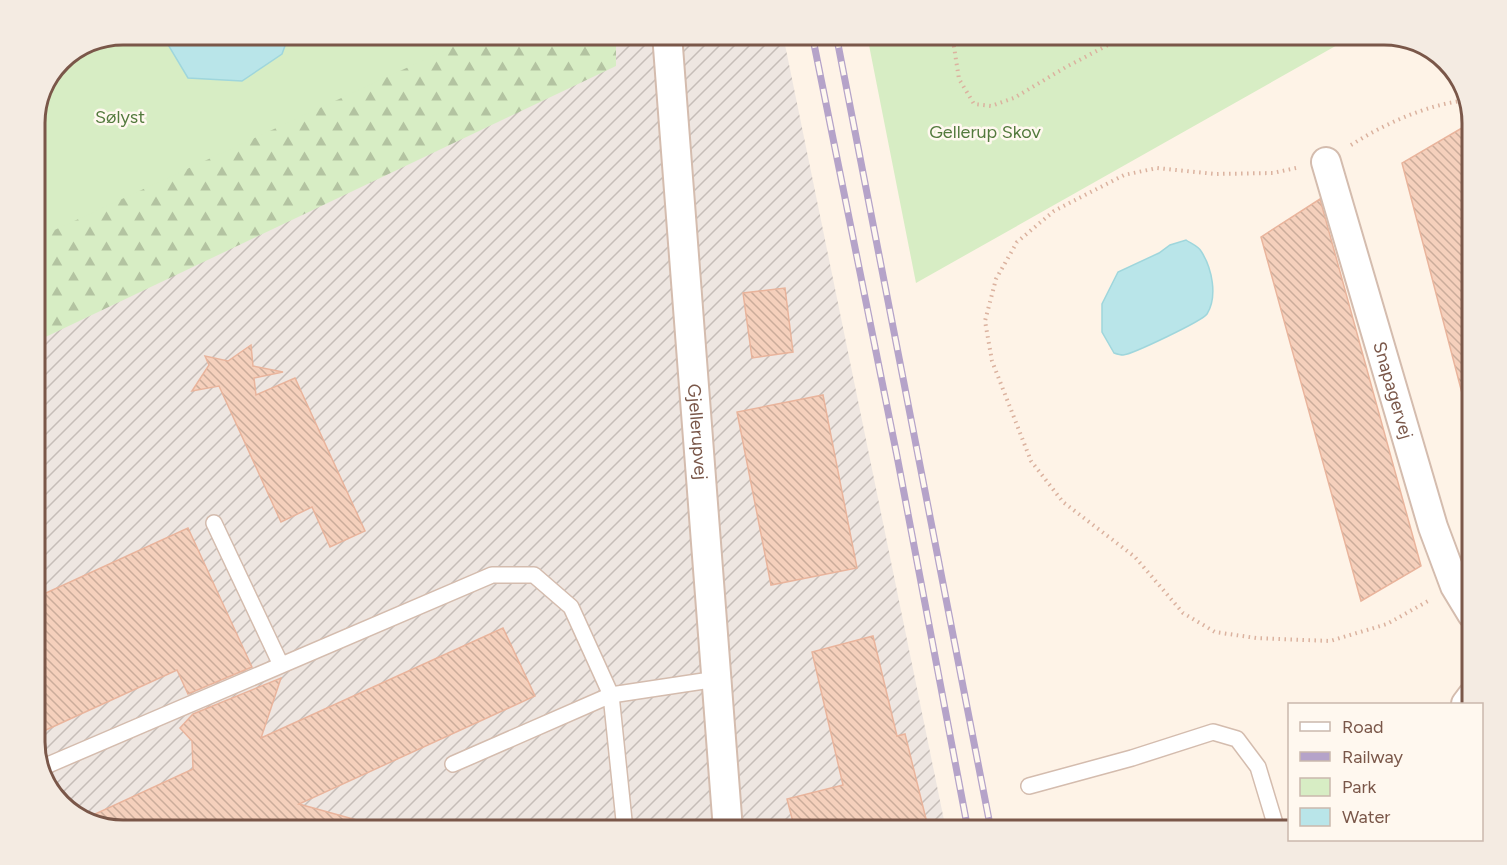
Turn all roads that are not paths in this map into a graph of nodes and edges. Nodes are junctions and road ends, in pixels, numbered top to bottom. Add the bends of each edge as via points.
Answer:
1 (668, 45) edge
2 (1326, 162) road end
3 (214, 524) dead end
4 (1462, 598) edge
5 (281, 665) junction
6 (717, 679) junction
7 (611, 695) junction
8 (453, 764) dead end
9 (49, 765) edge
10 (1029, 786) dead end
11 (624, 820) edge
12 (727, 820) edge
13 (1275, 820) edge

1 - 6 street, Gjellerupvej
2 - 4 street, Snapagervej via 1433,527
3 - 5 lane
5 - 7 lane via 492,575 534,575 571,607
5 - 9 lane
6 - 7 lane
6 - 12 street, Gjellerupvej
7 - 8 lane
7 - 11 lane
10 - 13 lane via 1213,732 1237,739 1258,767

